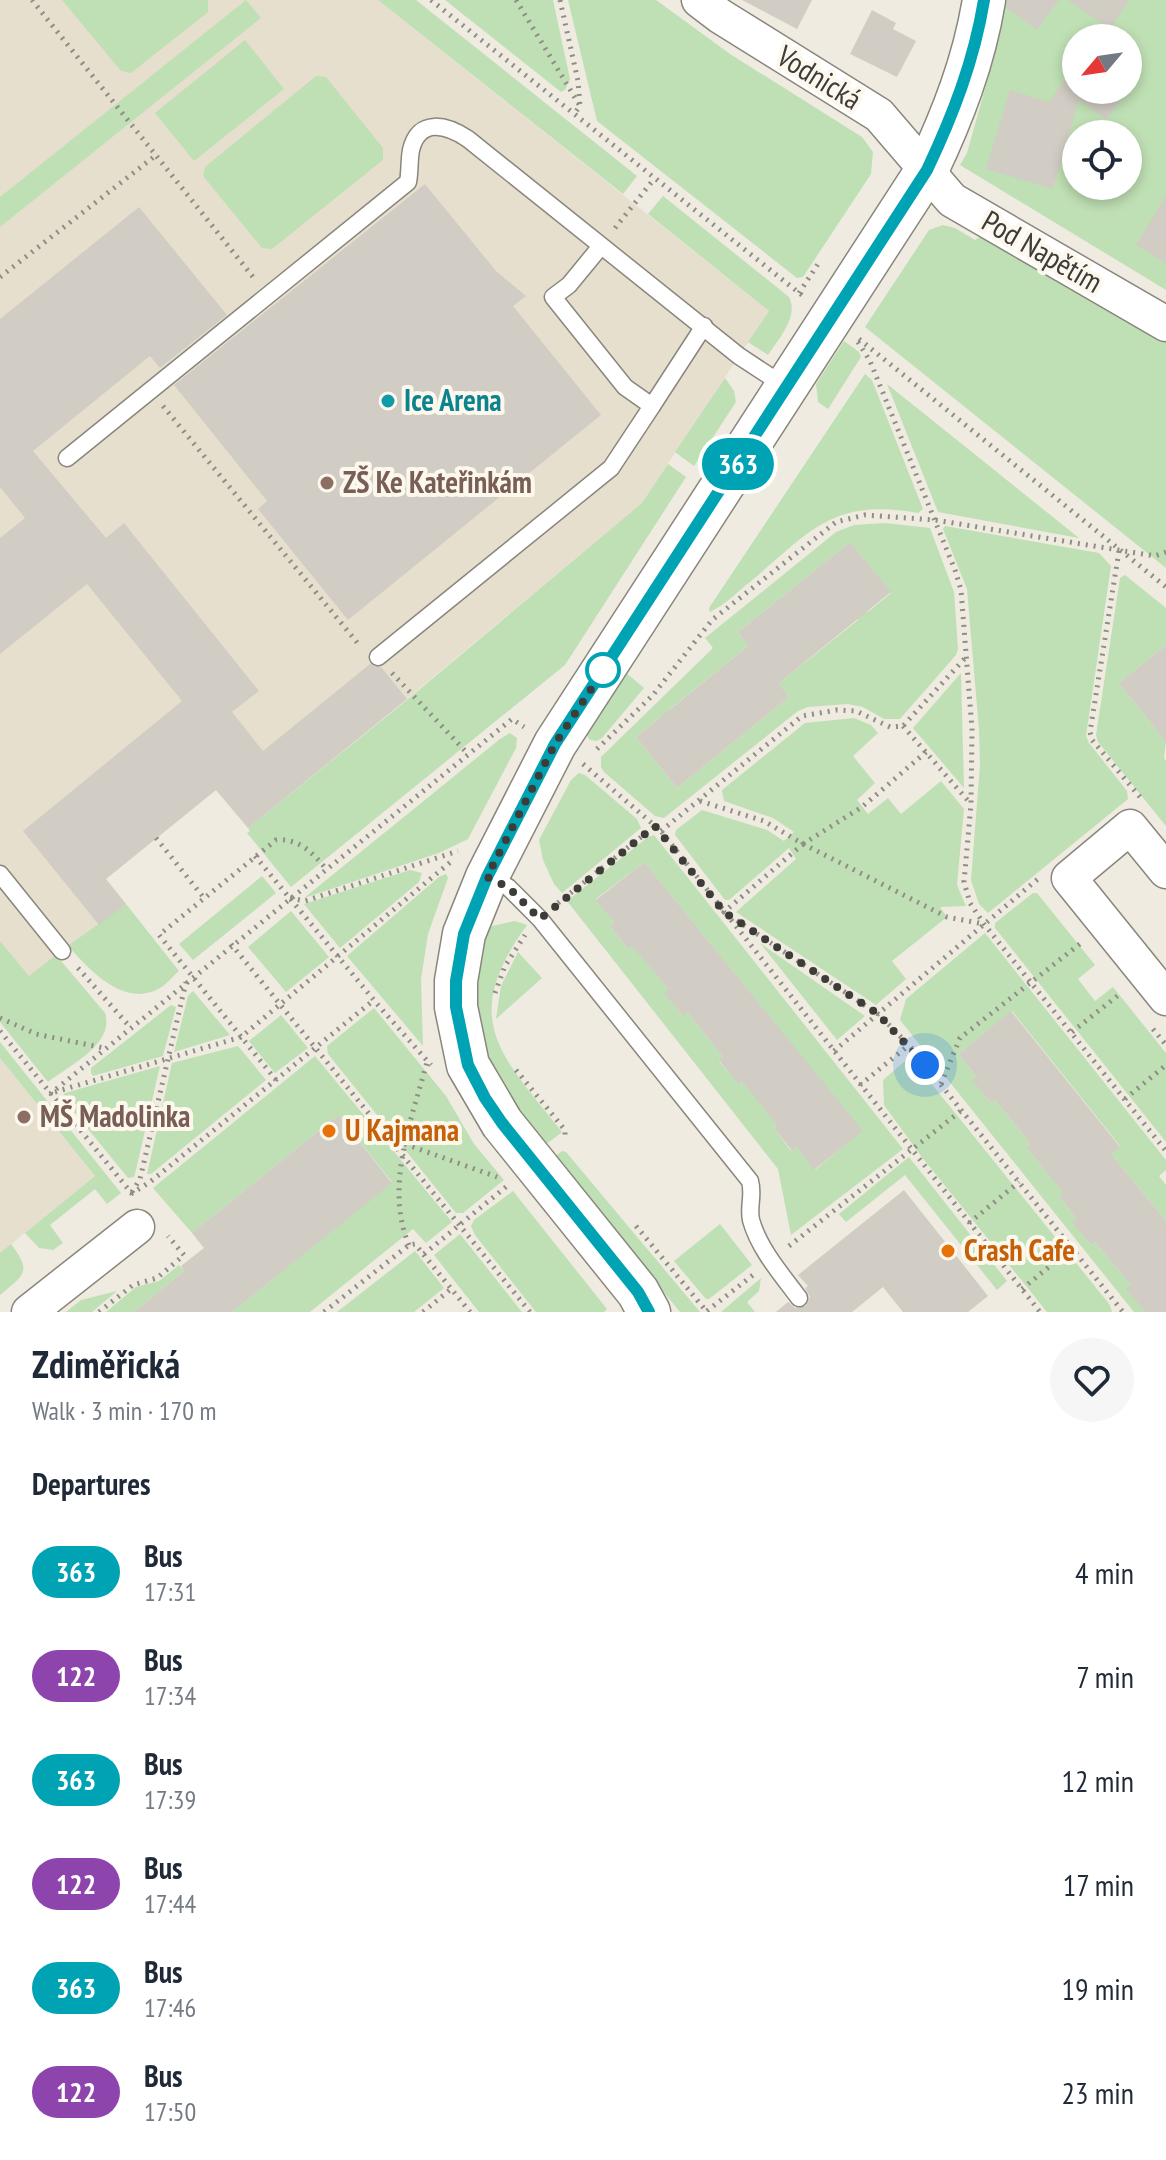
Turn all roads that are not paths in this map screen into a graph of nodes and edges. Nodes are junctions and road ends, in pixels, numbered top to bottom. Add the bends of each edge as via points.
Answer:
1 (699, 0) edge
2 (984, 0) edge
3 (927, 170) junction
4 (601, 246) junction
5 (1166, 324) edge
6 (704, 326) junction
7 (787, 388) junction
8 (652, 406) junction
9 (67, 458) dead end
10 (378, 657) road end
11 (1166, 871) edge
12 (0, 874) edge
13 (487, 877) junction
14 (62, 951) road end
15 (1166, 998) edge
16 (137, 1227) dead end
17 (799, 1298) dead end
18 (29, 1312) edge
19 (649, 1312) edge

1 - 3 street, Vodnická via 879,115
2 - 3 street via 963,89
3 - 5 street, Pod Napětím via 952,200
3 - 7 street via 843,326
4 - 6 lane
4 - 8 lane via 553,297 625,387
4 - 9 lane via 468,139 450,128 424,130 415,139 408,182
6 - 7 lane
6 - 8 lane
7 - 13 street via 555,744
8 - 10 lane via 611,468
11 - 15 street via 1130,827 1069,878
12 - 14 lane
13 - 17 lane via 508,887 540,919 750,1181 752,1223
13 - 19 street via 464,934 456,981 468,1065 502,1123
16 - 18 street

